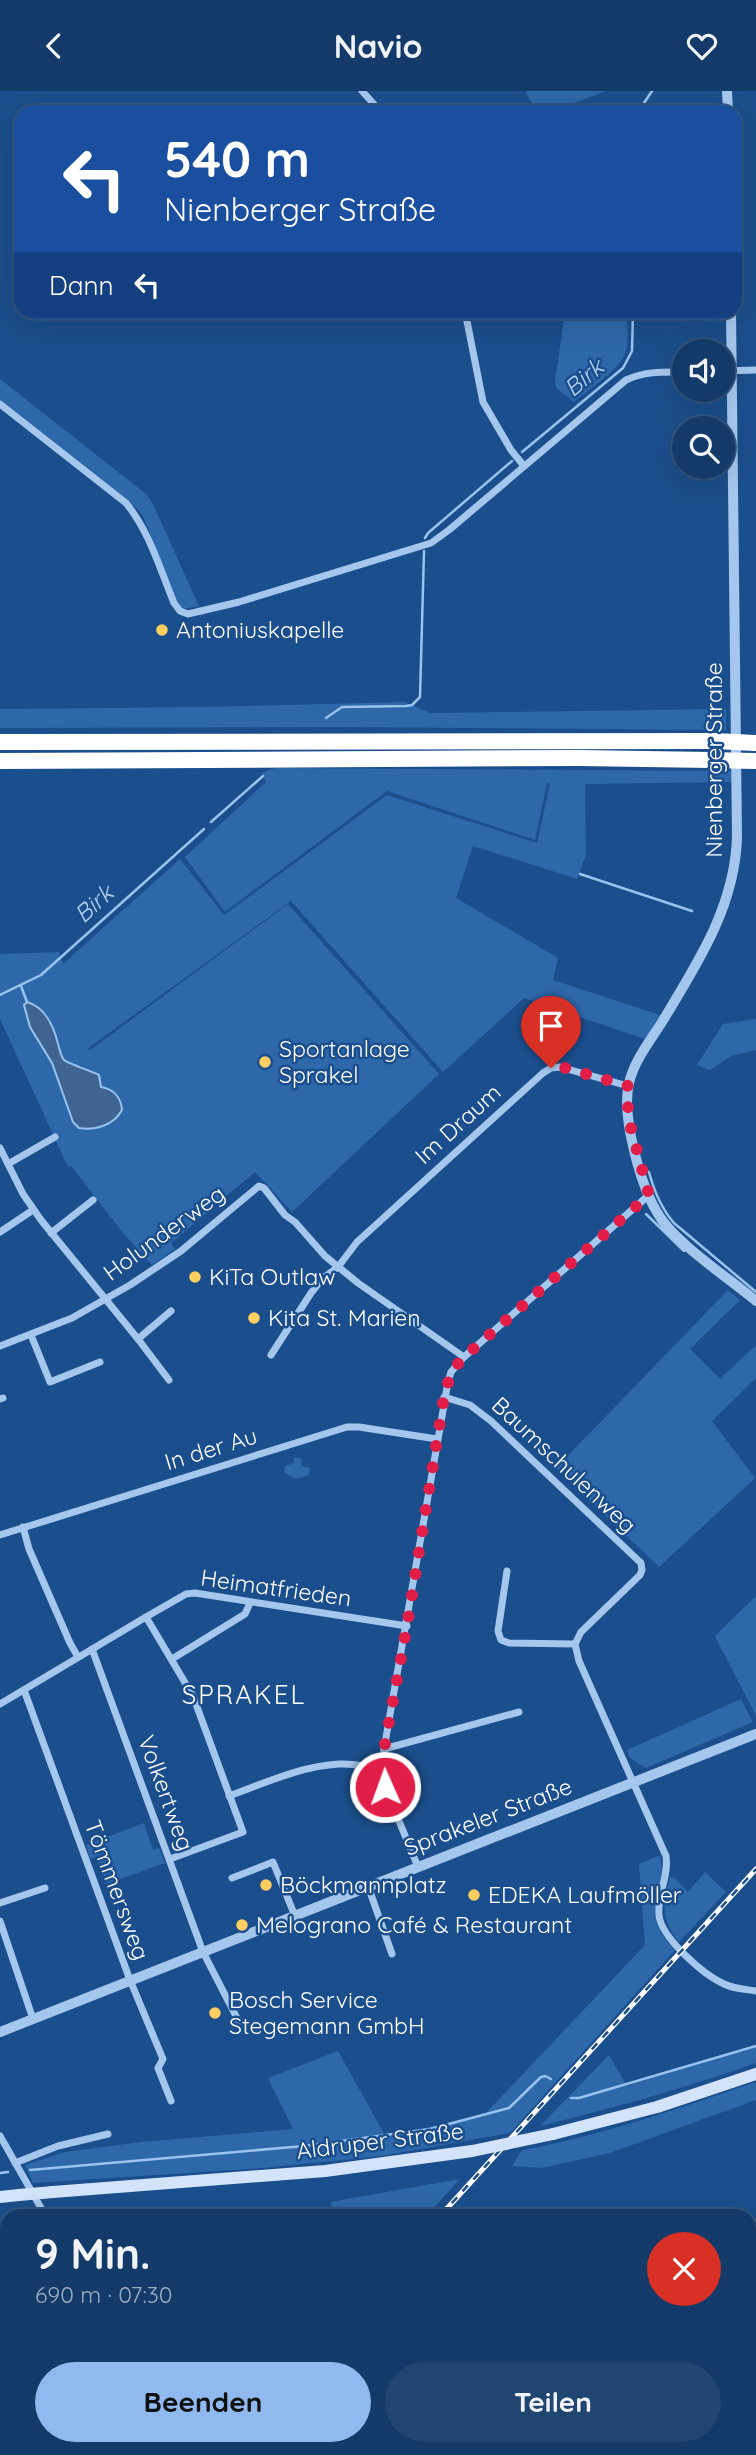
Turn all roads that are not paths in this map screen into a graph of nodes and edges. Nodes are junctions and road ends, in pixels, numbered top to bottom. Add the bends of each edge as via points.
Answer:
1 (362, 91) edge
2 (375, 105) edge
3 (467, 319) edge
4 (730, 319) edge
5 (729, 339) edge
6 (735, 370) edge
7 (756, 370) edge
8 (672, 372) edge
9 (728, 402) edge
10 (0, 404) edge
11 (522, 464) junction
12 (0, 743) edge
13 (756, 743) edge
14 (0, 761) edge
15 (755, 761) edge
16 (628, 1086) junction
17 (55, 1137) dead end
18 (0, 1148) edge
19 (8, 1164) junction
20 (649, 1195) junction
21 (93, 1200) dead end
22 (33, 1210) junction
23 (0, 1232) edge
24 (51, 1233) junction
25 (338, 1267) junction
26 (105, 1300) junction
27 (756, 1301) edge
28 (170, 1311) dead end
29 (31, 1335) junction
30 (138, 1339) junction
31 (0, 1346) edge
32 (271, 1355) dead end
33 (464, 1357) junction
34 (100, 1362) dead end
35 (169, 1380) dead end
36 (444, 1397) junction
37 (437, 1439) junction
38 (23, 1527) junction
39 (0, 1535) edge
40 (507, 1571) dead end
41 (250, 1603) junction
42 (146, 1617) junction
43 (407, 1626) junction
44 (575, 1644) junction
45 (92, 1649) junction
46 (78, 1657) junction
47 (172, 1659) junction
48 (24, 1690) junction
49 (0, 1704) edge
50 (519, 1713) dead end
51 (756, 1734) edge
52 (384, 1749) junction
53 (383, 1769) junction
54 (634, 1782) junction
55 (229, 1796) junction
56 (170, 1859) junction
57 (418, 1867) junction
58 (232, 1878) dead end
59 (368, 1887) junction
60 (45, 1888) dead end
61 (0, 1903) edge
62 (295, 1916) junction
63 (0, 1921) edge
64 (203, 1952) junction
65 (392, 1954) dead end
66 (130, 1980) junction
67 (756, 1991) edge
68 (33, 2019) junction
69 (239, 2022) dead end
70 (0, 2032) edge
71 (756, 2074) edge
72 (171, 2101) dead end
73 (108, 2134) dead end
74 (0, 2136) edge
75 (15, 2163) junction
76 (0, 2197) edge
77 (42, 2209) edge

1 - 2 street
3 - 11 street via 483,402
4 - 5 street, Nienberger Straße
6 - 7 street
8 - 11 street via 626,380
9 - 16 street, Nienberger Straße via 735,870 716,929
10 - 11 street via 126,503 146,534 174,603 188,614 430,543
12 - 13 highway, bridge
14 - 15 highway, bridge
16 - 20 street, Nienberger Straße via 628,1117
16 - 25 street, Im Draum via 565,1068 547,1070 372,1228
17 - 19 street
18 - 19 street
19 - 22 street
20 - 27 street, Nienberger Straße via 660,1218 683,1242
20 - 33 street
21 - 24 street
22 - 23 street
22 - 24 street
24 - 26 street
25 - 26 street, Holunderweg via 259,1186 163,1264
25 - 32 street, Im Draum via 310,1293
25 - 33 street
26 - 29 street, Holunderweg
26 - 30 street, Holunderweg
28 - 30 street
29 - 31 street, Holunderweg
29 - 34 street via 50,1382
30 - 35 street, Holunderweg
33 - 36 street via 451,1372
36 - 37 street
36 - 44 street, Baumschulenweg via 470,1405 491,1421 641,1563 640,1575 581,1632
37 - 38 street, In der Au via 347,1427
37 - 43 street
38 - 39 street, In der Au
38 - 46 street
40 - 44 street via 498,1631 501,1640
41 - 42 street, Heimatfrieden via 186,1594
41 - 43 street, Heimatfrieden
41 - 47 street via 245,1614
42 - 45 street, Heimatfrieden
42 - 47 street
43 - 52 street
44 - 54 street
45 - 46 street, Heimatfrieden
45 - 56 street, Volkertweg
46 - 48 street, Heimatfrieden
47 - 55 street via 193,1696
48 - 49 street, Heimatfrieden
48 - 66 street, Tömmersweg
50 - 52 street
51 - 54 street, Sprakeler Straße
52 - 53 street
53 - 55 street via 340,1764 292,1773
53 - 57 street via 385,1787
54 - 57 street, Sprakeler Straße
54 - 67 street via 666,1856 659,1914 668,1938 716,1980
55 - 56 street via 243,1832
56 - 64 street, Volkertweg
57 - 59 street, Sprakeler Straße
58 - 62 street via 274,1862
59 - 62 street, Sprakeler Straße
59 - 65 street
60 - 61 street
62 - 64 street, Sprakeler Straße
63 - 68 street
64 - 66 street, Sprakeler Straße
64 - 69 street, Volkertweg
66 - 68 street, Sprakeler Straße
66 - 72 street, Tömmersweg via 163,2059 158,2068
68 - 70 street, Sprakeler Straße
71 - 76 main road, Aldruper Straße, bridge via 657,2107 472,2151 325,2171
73 - 75 street
74 - 75 street
75 - 77 street

